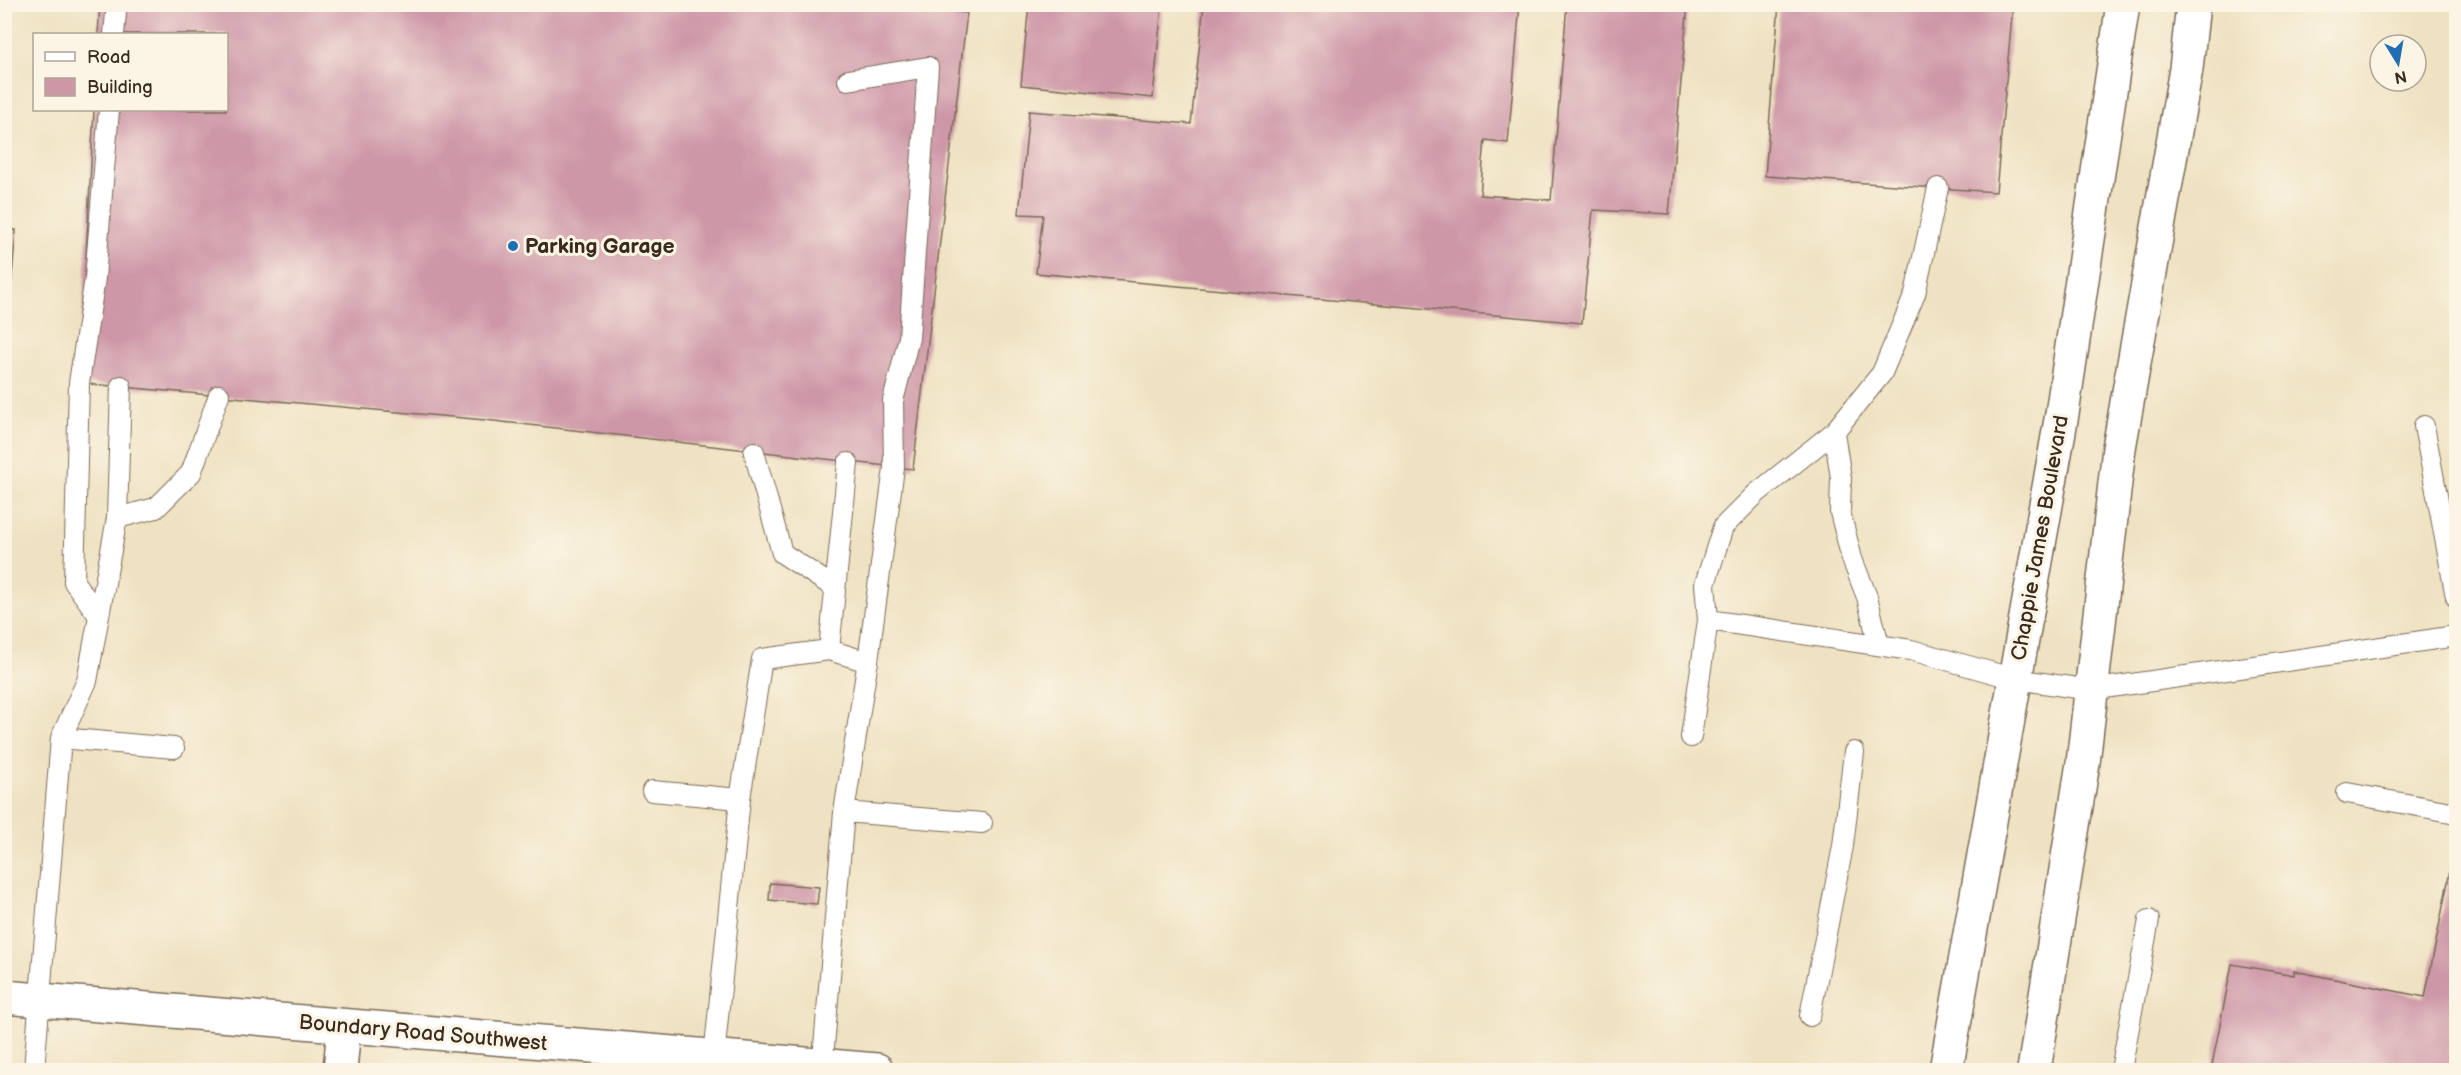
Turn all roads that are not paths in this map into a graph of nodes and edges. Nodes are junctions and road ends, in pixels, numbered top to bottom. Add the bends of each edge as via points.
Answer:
1 (2123, 4) edge
2 (2193, 4) edge
3 (116, 13) dead end
4 (114, 33) edge
5 (848, 80) dead end
6 (108, 111) edge
7 (1938, 188) dead end
8 (121, 387) dead end
9 (219, 396) dead end
10 (2424, 426) dead end
11 (1834, 432) junction
12 (754, 452) dead end
13 (848, 463) dead end
14 (117, 518) junction
15 (835, 588) junction
16 (2457, 597) edge
17 (99, 616) junction
18 (1708, 620) junction
19 (2457, 636) edge
20 (1879, 645) junction
21 (829, 650) junction
22 (868, 662) junction
23 (2015, 679) junction
24 (2091, 690) junction
25 (1691, 737) dead end
26 (61, 738) junction
27 (174, 748) dead end
28 (1854, 752) dead end
29 (652, 791) dead end
30 (2347, 793) dead end
31 (740, 799) junction
32 (844, 812) junction
33 (2457, 813) edge
34 (982, 823) dead end
35 (2149, 920) dead end
36 (4, 997) edge
37 (41, 1000) junction
38 (1810, 1016) dead end
39 (344, 1027) junction
40 (714, 1057) junction
41 (822, 1068) edge
42 (34, 1071) edge
43 (340, 1071) edge
44 (877, 1071) edge
45 (1946, 1071) edge
46 (2034, 1071) edge
47 (2121, 1071) edge

1 - 23 street, Chappie James Boulevard via 2062,414
2 - 24 street via 2186,69 2120,448
3 - 4 lane
5 - 22 lane via 928,67 909,338 893,401 894,468
6 - 17 lane via 95,278 79,383 74,582
7 - 11 lane via 1915,294 1882,373
8 - 14 lane
9 - 14 lane via 191,473 156,508
10 - 16 lane
11 - 18 lane via 1723,527 1705,584
11 - 20 lane via 1841,478 1840,512
12 - 15 lane via 782,553
13 - 15 lane
14 - 17 lane
15 - 21 lane
17 - 26 lane via 87,681
18 - 20 lane
18 - 25 lane
19 - 24 lane
20 - 23 lane
21 - 22 lane
21 - 31 lane via 762,660
22 - 32 lane
23 - 24 lane
23 - 45 street, Chappie James Boulevard
24 - 46 street
26 - 27 lane
26 - 37 lane
28 - 38 lane via 1843,846
29 - 31 lane
30 - 33 lane
31 - 40 lane
32 - 34 lane
32 - 41 lane
35 - 47 lane
36 - 37 street, Boundary Road Southwest
37 - 39 street, Boundary Road Southwest
37 - 42 lane
39 - 40 street, Boundary Road Southwest
39 - 43 street
40 - 41 street, Boundary Road Southwest
41 - 44 street, Boundary Road Southwest

